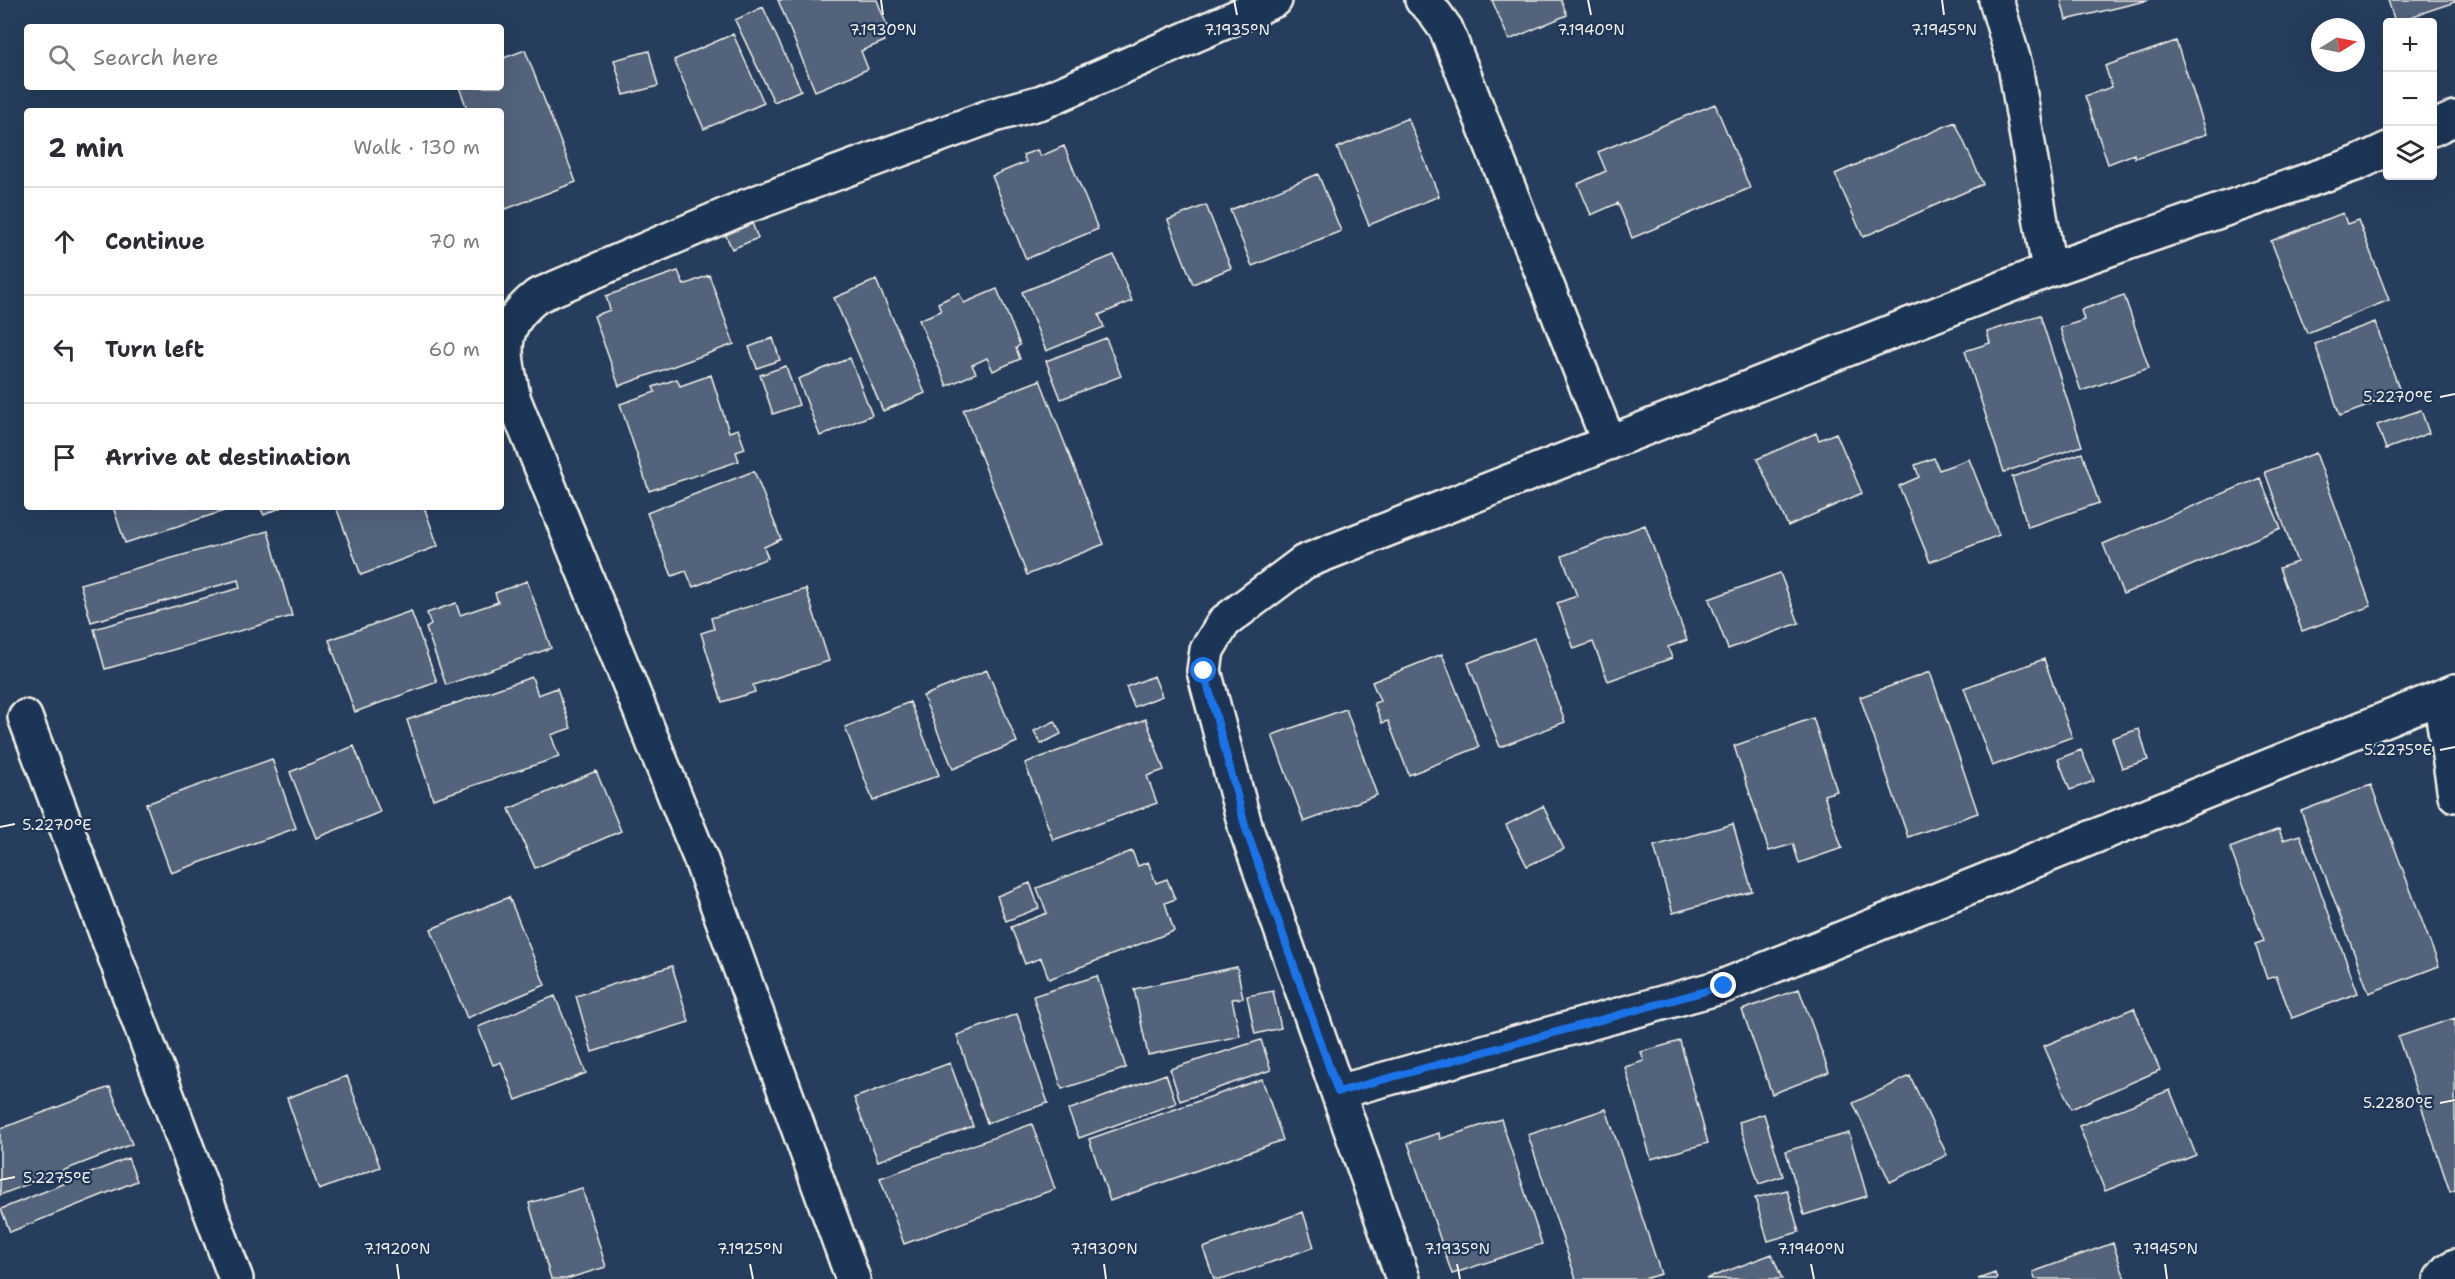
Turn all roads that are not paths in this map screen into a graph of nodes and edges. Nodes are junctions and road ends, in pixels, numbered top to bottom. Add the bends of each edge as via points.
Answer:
1 (1275, 0) edge
2 (1422, 0) edge
3 (1996, 0) edge
4 (2455, 118) edge
5 (2437, 127) edge
6 (2383, 151) edge
7 (2049, 270) junction
8 (1609, 443) junction
9 (2448, 694) edge
10 (25, 717) dead end
11 (2455, 795) edge
12 (1338, 1092) junction
13 (2455, 1266) edge
14 (236, 1279) edge
15 (853, 1279) edge
16 (1403, 1279) edge
17 (2441, 1279) edge

1 - 15 street via 1042,102 994,115 747,206 537,296 521,309 507,333 505,354 514,400 702,860
2 - 8 street via 1446,29
3 - 7 street via 2015,65
4 - 5 street
6 - 7 street
7 - 8 street
8 - 12 street via 1304,562 1224,622 1207,650 1204,671 1246,829
9 - 11 street
9 - 12 street via 1724,986
10 - 14 street
12 - 16 street
13 - 17 street

